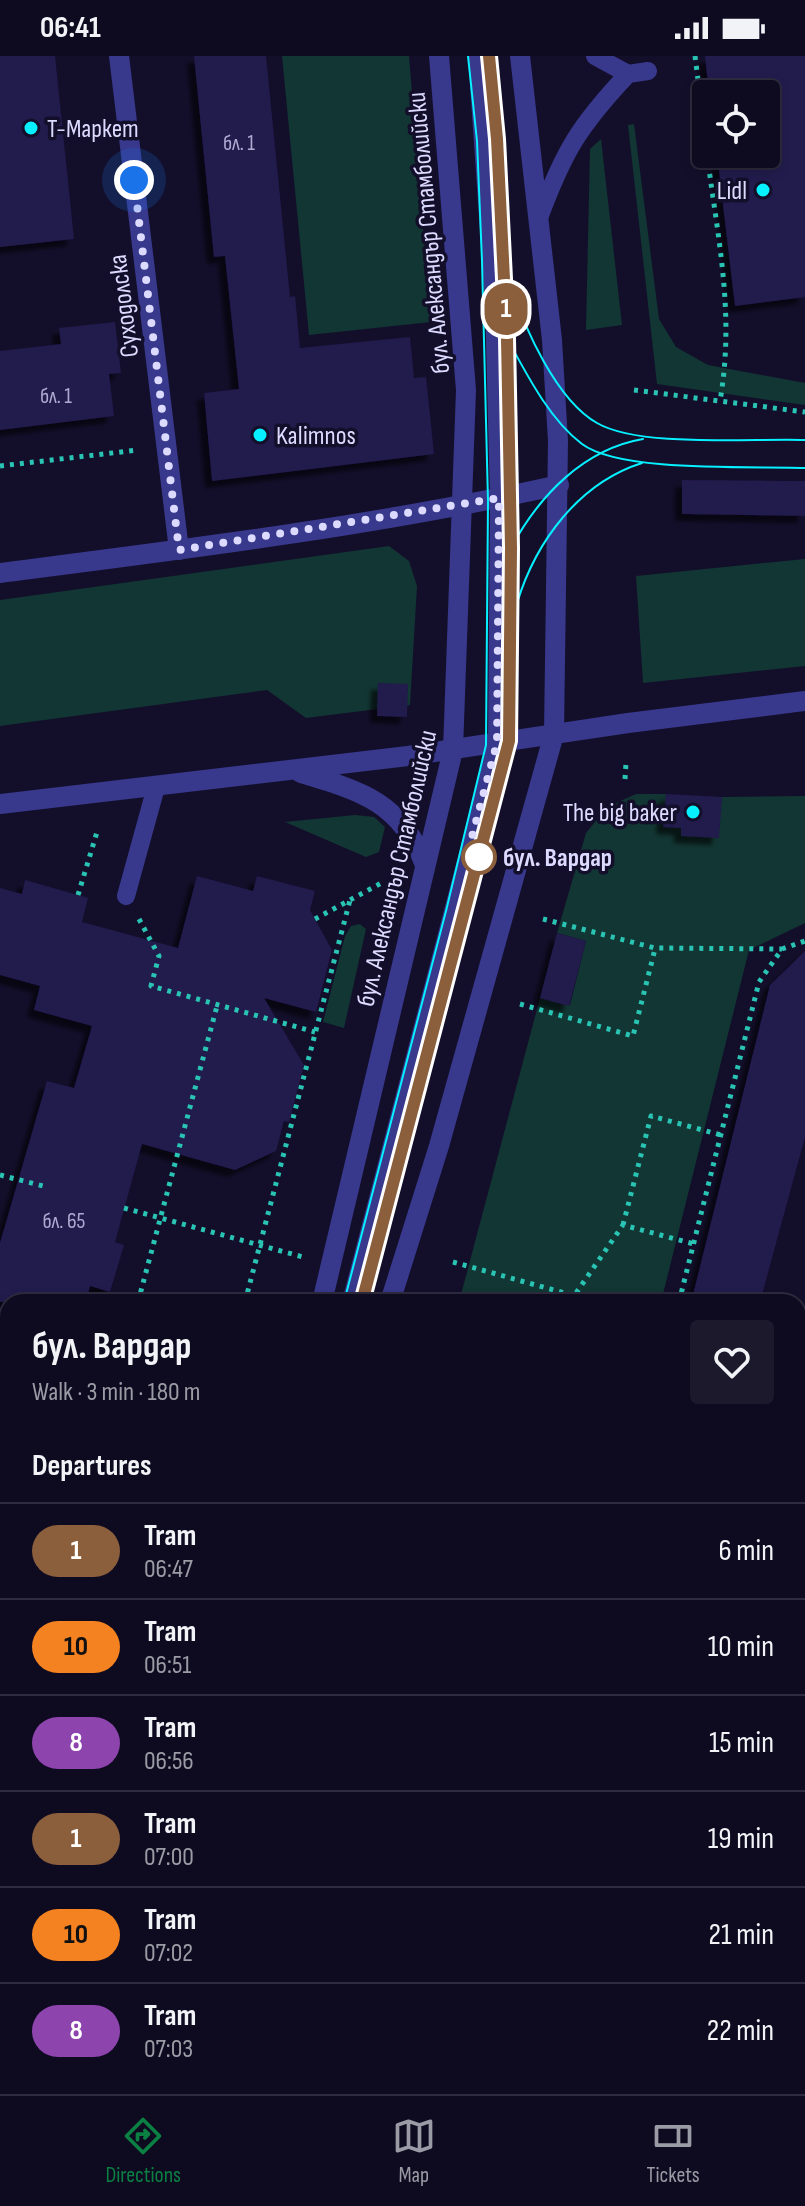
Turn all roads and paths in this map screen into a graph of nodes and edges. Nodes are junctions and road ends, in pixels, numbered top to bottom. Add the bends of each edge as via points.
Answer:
1 (119, 56) edge
2 (439, 56) edge
3 (477, 56) edge
4 (520, 56) edge
5 (595, 56) edge
6 (695, 56) edge
7 (648, 71) dead end
8 (628, 74) junction
9 (698, 80) edge
10 (709, 168) edge
11 (539, 218) junction
12 (634, 390) dead end
13 (720, 401) junction
14 (805, 412) edge
15 (166, 447) junction
16 (0, 466) edge
17 (559, 485) junction
18 (499, 498) junction
19 (464, 506) junction
20 (179, 550) junction
21 (0, 573) edge
22 (805, 701) edge
23 (554, 734) junction
24 (497, 743) junction
25 (453, 750) junction
26 (626, 763) dead end
27 (294, 770) junction
28 (625, 779) dead end
29 (156, 787) junction
30 (0, 804) edge
31 (97, 832) dead end
32 (425, 865) junction
33 (385, 881) dead end
34 (78, 895) dead end
35 (126, 896) joint
36 (350, 900) junction
37 (315, 919) dead end
38 (543, 919) dead end
39 (805, 941) edge
40 (655, 948) junction
41 (782, 949) junction
42 (520, 1004) dead end
43 (217, 1006) junction
44 (315, 1032) junction
45 (721, 1135) junction
46 (0, 1175) edge
47 (47, 1187) dead end
48 (124, 1208) dead end
49 (160, 1218) junction
50 (623, 1225) junction
51 (694, 1244) junction
52 (260, 1245) junction
53 (303, 1257) dead end
54 (453, 1262) dead end
55 (140, 1294) edge
56 (247, 1294) edge
57 (324, 1294) edge
58 (353, 1294) edge
59 (393, 1294) edge
60 (557, 1294) edge
61 (576, 1294) edge
62 (681, 1294) edge

1 - 15 street, Суходолска
2 - 19 street, бул. Александър Стамболийски via 466,390
3 - 18 lane via 491,228
4 - 11 street
5 - 8 lane
6 - 9 path
7 - 8 lane
8 - 11 lane via 584,122 561,159
10 - 13 path via 727,303 728,353
11 - 17 street
12 - 13 path
13 - 14 path
15 - 16 path
15 - 20 street, Суходолска
17 - 18 street
17 - 23 street
18 - 19 street
18 - 24 lane
19 - 20 street
19 - 25 street, бул. Александър Стамболийски
20 - 21 street
22 - 23 street
23 - 24 street
23 - 59 street
24 - 25 street
24 - 58 lane
25 - 27 street
25 - 32 street, бул. Александър Стамболийски
26 - 28 path
27 - 29 street
27 - 32 street via 360,791 390,810 414,836
29 - 30 street
29 - 35 lane
31 - 34 path
32 - 57 street, бул. Александър Стамболийски
33 - 36 path
35 - 43 path via 159,956 151,986
36 - 37 path
36 - 44 path
38 - 40 path
39 - 41 path
40 - 41 path
40 - 42 path via 633,1036
41 - 45 path via 759,982
43 - 44 path
43 - 49 path
44 - 52 path
45 - 50 path via 651,1116
45 - 51 path
46 - 47 path
48 - 49 path
49 - 52 path
49 - 55 path
50 - 51 path
50 - 61 path
51 - 62 path
52 - 53 path
52 - 56 path
54 - 60 path

